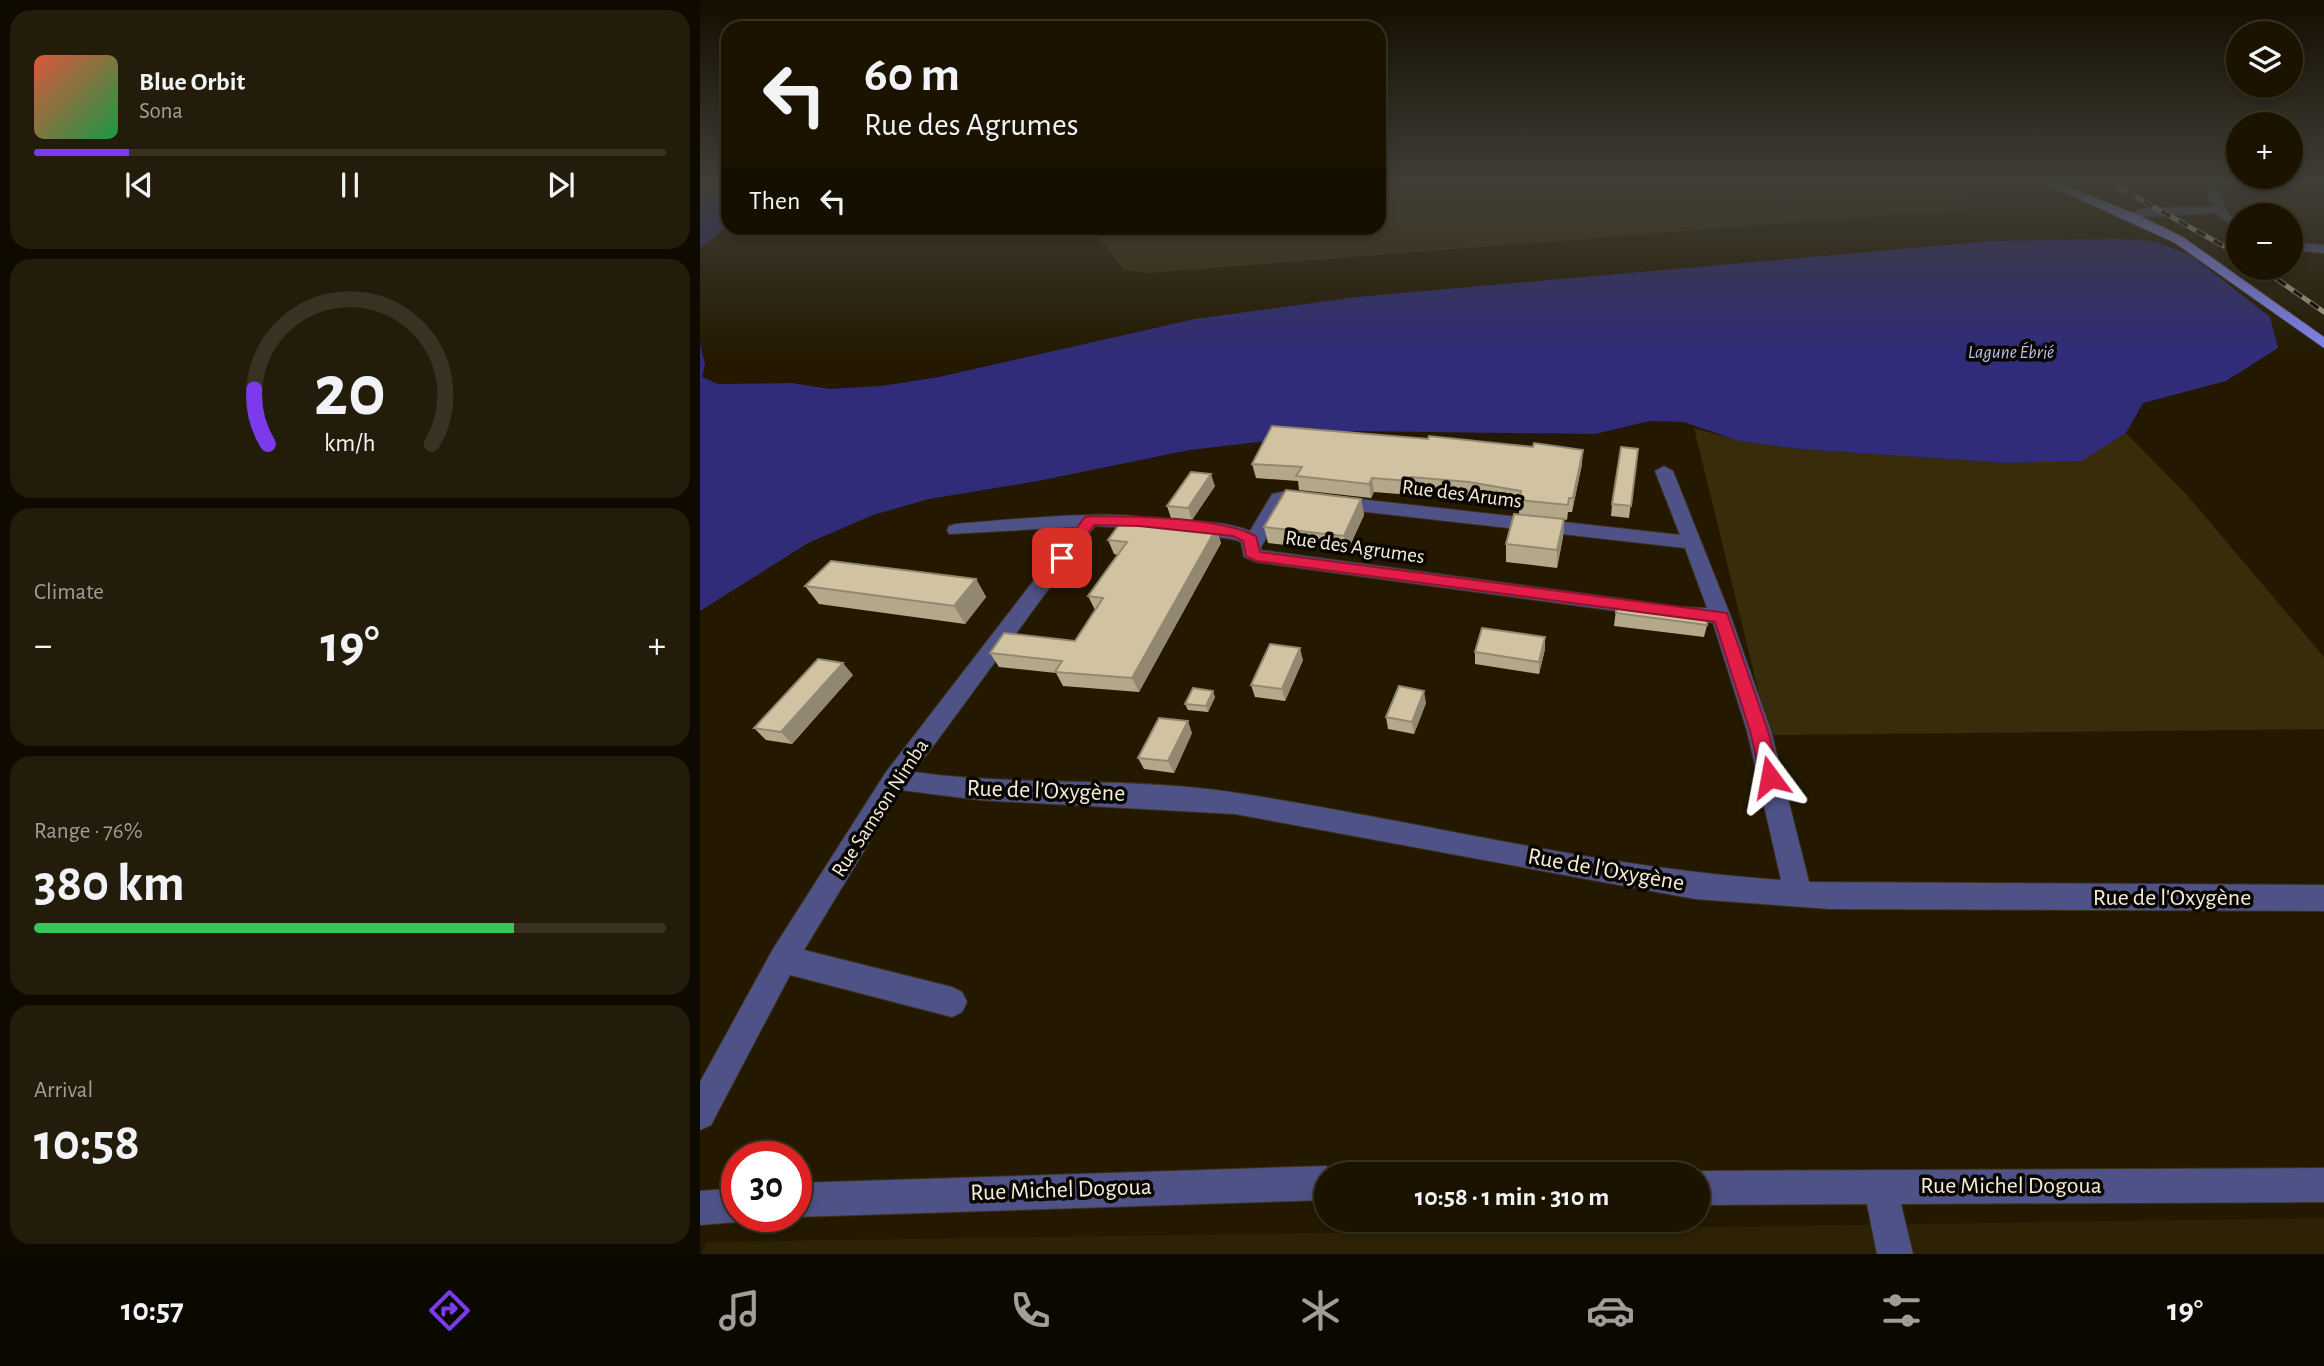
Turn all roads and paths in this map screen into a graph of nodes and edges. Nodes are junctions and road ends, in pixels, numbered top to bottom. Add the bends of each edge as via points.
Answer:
1 (2180, 241) edge
2 (2192, 241) edge
3 (2303, 247) edge
4 (2324, 249) edge
5 (2324, 331) edge
6 (2324, 344) edge
7 (1664, 471) dead end
8 (1090, 520) junction
9 (956, 530) dead end
10 (1693, 543) junction
11 (1253, 544) junction
12 (1721, 617) junction
13 (895, 779) junction
14 (1798, 894) junction
15 (2324, 898) edge
16 (783, 960) junction
17 (952, 1002) dead end
18 (700, 1114) edge
19 (1314, 1183) edge
20 (2324, 1185) edge
21 (1880, 1186) junction
22 (1710, 1188) edge
23 (812, 1199) edge
24 (721, 1206) edge
25 (700, 1208) edge
26 (1895, 1254) edge

1 - 6 main road
2 - 5 main road
3 - 4 street
7 - 10 street
8 - 9 street, Rue des Agrumes
8 - 11 street, Rue des Agrumes via 1236,532
8 - 13 street, Rue Samson Nimba
10 - 11 street, Rue des Arums via 1287,497 1278,498
10 - 12 street
11 - 12 street, Rue des Agrumes via 1251,552 1256,556
12 - 14 street via 1759,731
13 - 14 street, Rue de l'Oxygène via 944,788 1222,801 1695,887
13 - 16 street, Rue Samson Nimba
14 - 15 street, Rue de l'Oxygène
16 - 17 street
16 - 18 street, Rue Samson Nimba
19 - 23 street, Rue Michel Dogoua
20 - 21 street, Rue Michel Dogoua
21 - 22 street, Rue Michel Dogoua
21 - 26 street
24 - 25 street

